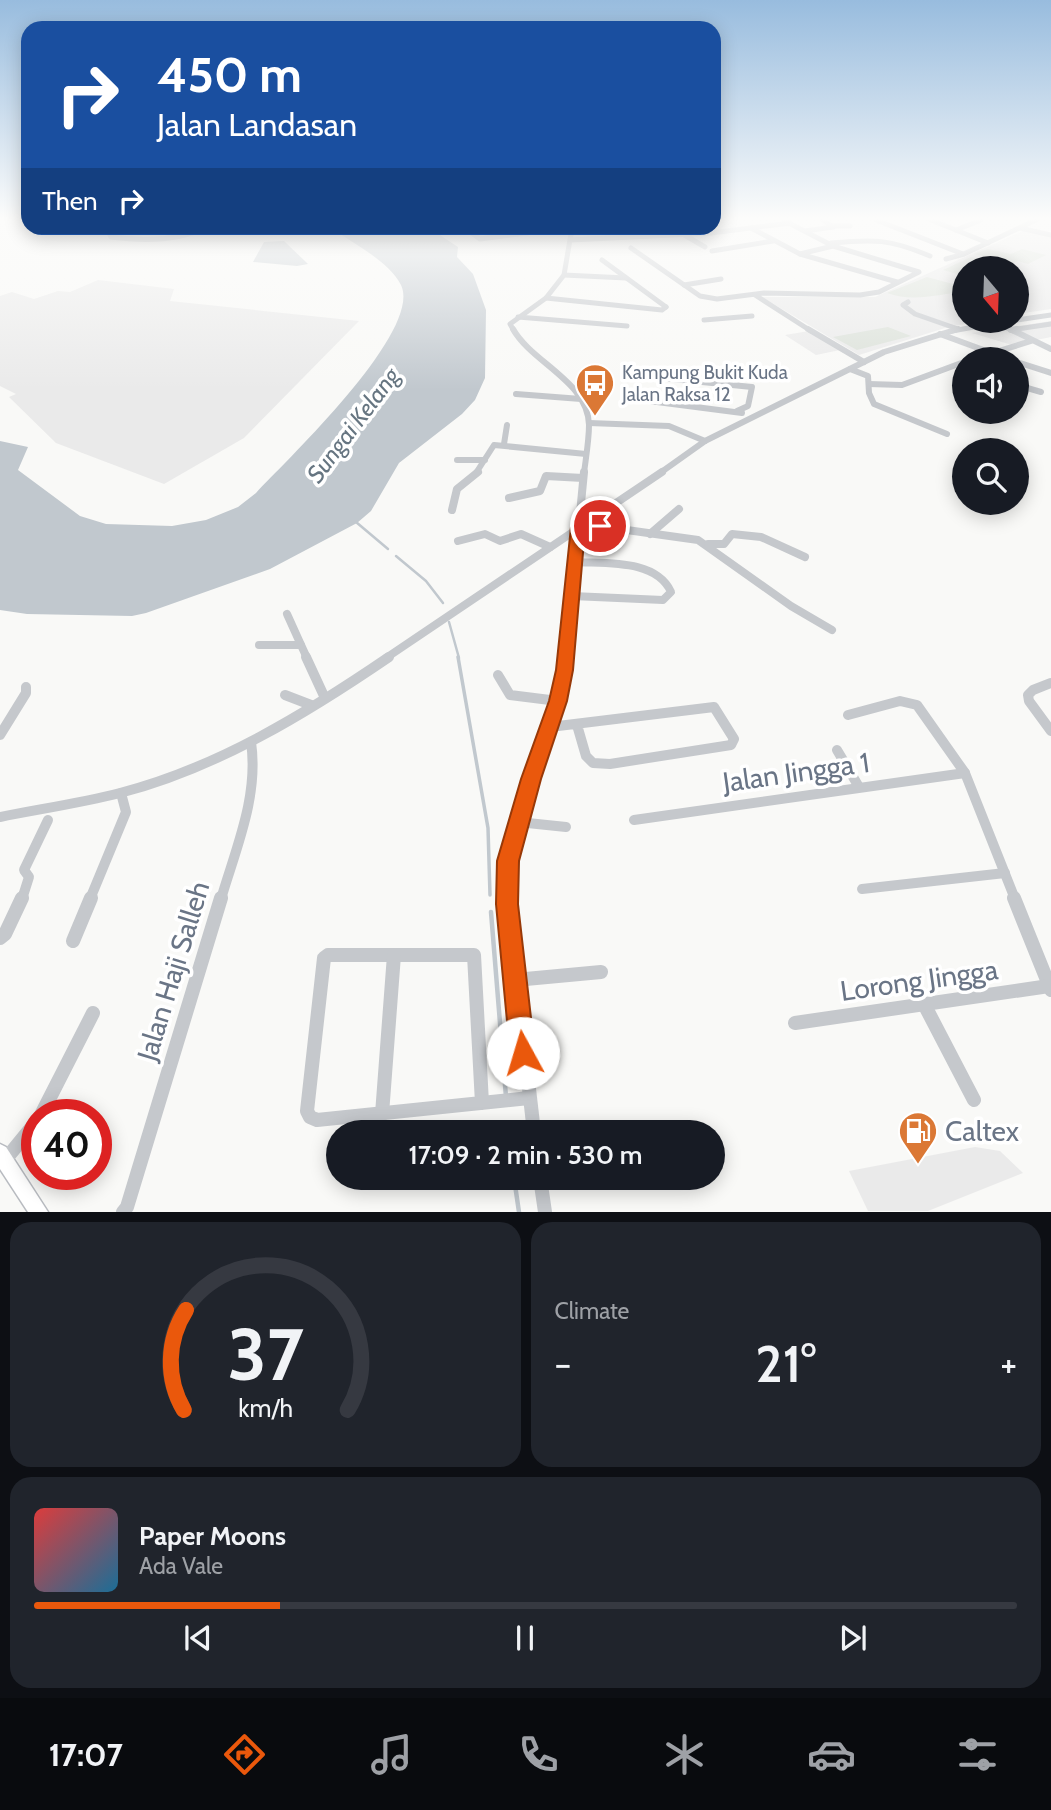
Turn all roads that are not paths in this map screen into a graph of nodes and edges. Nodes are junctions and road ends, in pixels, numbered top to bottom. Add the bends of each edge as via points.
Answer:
1 (563, 277) edge
2 (597, 277) edge
3 (672, 277) edge
4 (878, 277) edge
5 (909, 277) edge
6 (628, 278) joint
7 (721, 279) dead end
8 (897, 282) junction
9 (684, 285) junction
10 (755, 295) junction
11 (603, 296) dead end
12 (546, 298) junction
13 (908, 302) dead end
14 (600, 304) junction
15 (1051, 315) edge
16 (752, 316) dead end
17 (518, 317) junction
18 (1029, 318) edge
19 (704, 320) dead end
20 (1051, 324) edge
21 (627, 326) dead end
22 (952, 327) edge
23 (1029, 327) edge
24 (952, 331) edge
25 (1016, 333) edge
26 (940, 334) junction
27 (1031, 341) junction
28 (975, 347) edge
29 (1011, 347) edge
30 (1051, 349) edge
31 (864, 362) junction
32 (952, 366) edge
33 (1029, 366) edge
34 (850, 369) junction
35 (1051, 373) edge
36 (642, 376) dead end
37 (869, 384) junction
38 (1029, 388) edge
39 (1041, 392) dead end
40 (516, 394) dead end
41 (626, 398) dead end
42 (582, 400) junction
43 (737, 411) junction
44 (751, 416) junction
45 (589, 424) junction
46 (507, 425) dead end
47 (947, 434) dead end
48 (705, 441) junction
49 (504, 444) junction
50 (586, 454) junction
51 (457, 460) dead end
52 (485, 460) junction
53 (583, 478) junction
54 (509, 498) dead end
55 (612, 508) junction
56 (680, 509) dead end
57 (452, 510) dead end
58 (580, 512) junction
59 (602, 513) junction
60 (591, 524) junction
61 (578, 530) junction
62 (650, 534) junction
63 (458, 541) dead end
64 (708, 544) junction
65 (551, 547) junction
66 (575, 557) junction
67 (805, 557) dead end
68 (572, 596) junction
69 (287, 614) dead end
70 (832, 630) dead end
71 (259, 645) dead end
72 (300, 645) junction
73 (498, 675) dead end
74 (1051, 684) edge
75 (26, 687) dead end
76 (285, 695) dead end
77 (324, 696) junction
78 (558, 701) junction
79 (311, 705) junction
80 (848, 715) dead end
81 (577, 725) junction
82 (550, 727) junction
83 (1051, 731) edge
84 (0, 735) edge
85 (251, 742) junction
86 (837, 750) dead end
87 (965, 773) junction
88 (859, 788) junction
89 (121, 793) junction
90 (0, 817) edge
91 (48, 820) dead end
92 (634, 820) dead end
93 (518, 822) junction
94 (566, 827) dead end
95 (1006, 873) junction
96 (862, 889) dead end
97 (0, 938) edge
98 (73, 942) dead end
99 (394, 955) junction
100 (601, 972) dead end
101 (514, 980) junction
102 (1050, 988) edge
103 (924, 1004) junction
104 (93, 1013) dead end
105 (795, 1023) dead end
106 (529, 1098) junction
107 (49, 1099) edge
108 (974, 1100) dead end
109 (482, 1103) junction
110 (382, 1114) junction
111 (532, 1120) edge
112 (21, 1137) edge
113 (2, 1156) edge
114 (542, 1190) edge
115 (39, 1212) edge
116 (123, 1212) edge
117 (545, 1212) edge

1 - 12 street
2 - 6 street
3 - 9 street
4 - 8 street
5 - 8 street
6 - 14 street via 666,307
7 - 9 street
8 - 10 street via 860,296
9 - 10 street via 706,298
10 - 31 street
11 - 14 street
12 - 14 street
12 - 17 street
13 - 22 street via 903,305 915,314
15 - 18 street
16 - 19 street
17 - 21 street
17 - 42 street via 510,324 515,333
20 - 23 street
24 - 26 street
25 - 27 street
26 - 28 street
26 - 31 street
27 - 29 street
27 - 30 street
31 - 34 street
32 - 37 street via 902,385
33 - 35 street
34 - 37 street via 868,376
34 - 44 street
36 - 43 street via 752,387 748,406
37 - 47 street via 874,404
38 - 39 street
40 - 42 street
41 - 43 street
42 - 45 street
43 - 44 street
44 - 48 street
45 - 48 street via 669,426
45 - 50 street
46 - 49 street
48 - 55 street
49 - 50 street
49 - 52 street via 495,445
50 - 53 street
51 - 52 street
52 - 57 street via 457,489
53 - 54 street via 546,476 540,491
53 - 58 street
55 - 59 street
55 - 60 street
56 - 62 street
58 - 59 street via 587,516
58 - 61 street
59 - 61 street
60 - 61 street
60 - 62 street
61 - 65 street
61 - 66 street
62 - 64 street
63 - 65 street via 485,534 500,541 521,534
64 - 67 street via 724,544 733,534 755,535
64 - 70 street via 723,559
65 - 66 street via 568,543
65 - 77 street
66 - 68 street
66 - 68 street via 642,568 658,575 671,592 663,600
68 - 78 street
69 - 72 street
71 - 72 street
72 - 77 street
73 - 78 street via 510,695
74 - 83 street via 1028,695
75 - 84 street
76 - 79 street
77 - 79 street
78 - 82 street
79 - 85 street
80 - 87 street via 900,701 917,705
81 - 81 street via 714,707 734,739 731,745 593,763 586,756
81 - 82 street
82 - 93 street
85 - 89 street via 205,764
85 - 116 street, Jalan Haji Salleh via 255,768 247,813
86 - 88 street
87 - 88 street, Jalan Jingga 1
87 - 95 street
88 - 92 street, Jalan Jingga 1
89 - 90 street
89 - 98 street via 126,812
91 - 97 street via 24,870 29,877 25,892
93 - 94 street
93 - 101 street via 508,861
95 - 96 street
95 - 102 street
99 - 109 street via 476,957
99 - 110 street
99 - 110 street via 324,958 307,1111 317,1120
100 - 101 street
101 - 106 street
102 - 103 street, Lorong Jingga
103 - 105 street, Lorong Jingga
103 - 108 street
104 - 107 street
106 - 109 street
106 - 111 street
109 - 110 street
112 - 113 street
113 - 115 main road
114 - 117 street

